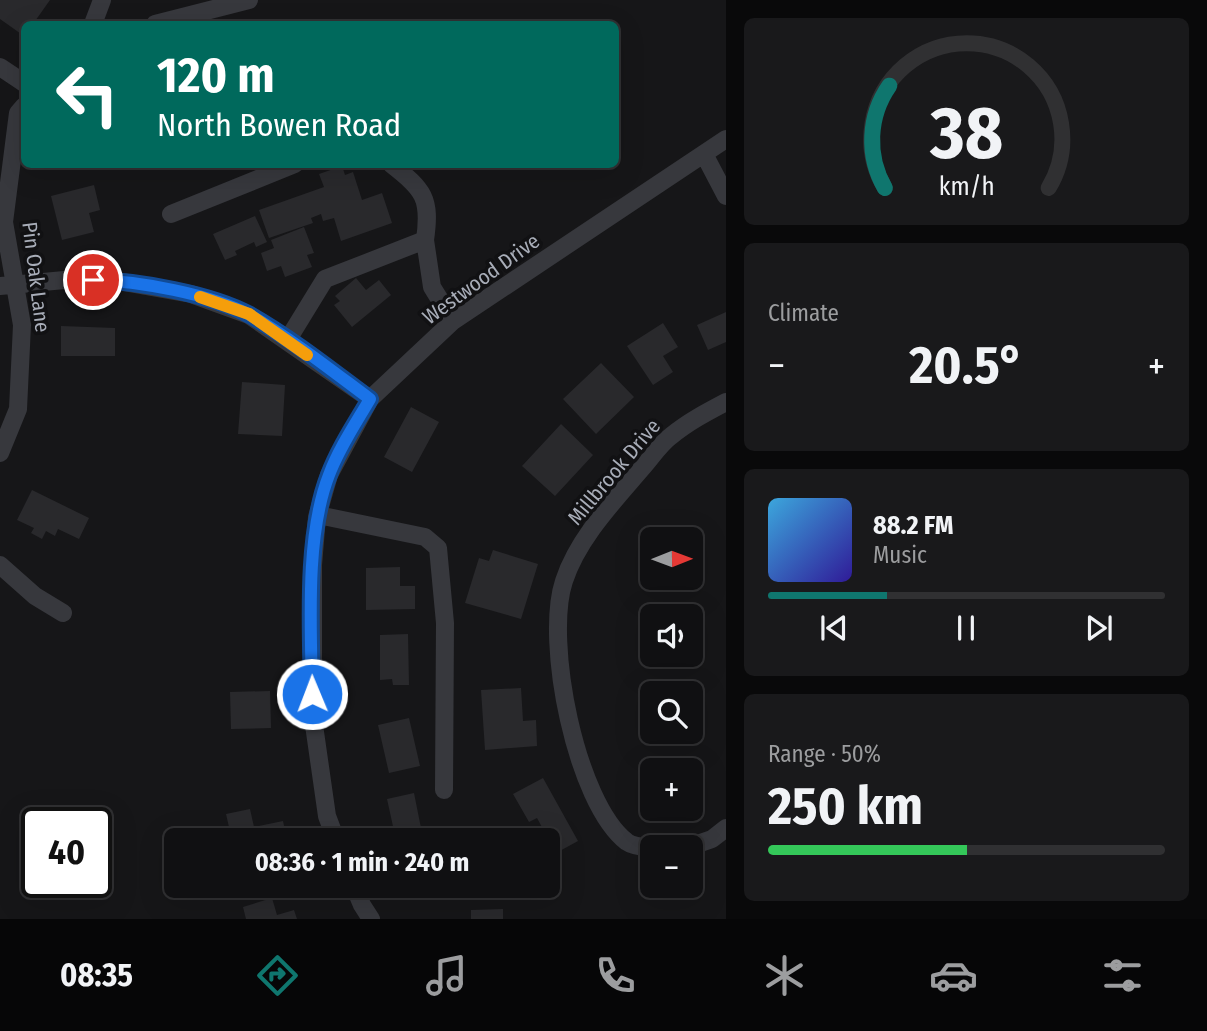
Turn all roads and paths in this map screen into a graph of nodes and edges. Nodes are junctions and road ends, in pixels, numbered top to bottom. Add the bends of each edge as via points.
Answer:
1 (102, 0) edge
2 (249, 0) edge
3 (94, 21) edge
4 (167, 21) edge
5 (0, 67) edge
6 (21, 81) edge
7 (21, 110) edge
8 (726, 139) edge
9 (704, 154) junction
10 (285, 168) edge
11 (396, 168) edge
12 (726, 196) edge
13 (171, 214) dead end
14 (425, 240) junction
15 (8, 285) edge
16 (453, 321) junction
17 (287, 341) junction
18 (370, 399) junction
19 (726, 402) edge
20 (0, 453) edge
21 (318, 515) junction
22 (0, 565) edge
23 (63, 613) dead end
24 (444, 790) dead end
25 (332, 828) edge
26 (726, 828) edge
27 (703, 842) edge
28 (640, 846) edge
29 (359, 898) edge
30 (371, 919) edge

1 - 3 street
2 - 4 street
5 - 6 street
7 - 15 street, Pin Oak Lane via 4,222
8 - 9 street, Westwood Drive
9 - 12 street
9 - 16 street, Westwood Drive
10 - 13 street
11 - 14 street via 418,186 429,214
14 - 16 street via 432,287
14 - 17 street via 325,279
15 - 17 street via 112,280 191,294 249,314
15 - 20 street, Pin Oak Lane via 22,325 18,409
16 - 18 street, Westwood Drive
17 - 18 street
18 - 21 street, Westwood Drive via 329,475
19 - 28 street, Millbrook Drive via 669,438 614,501 564,580 558,609 559,670 580,759 612,828 630,844
21 - 24 street via 425,537 438,548 444,623
21 - 25 street, Westwood Drive via 311,645 313,718
22 - 23 street
26 - 27 street
29 - 30 street

